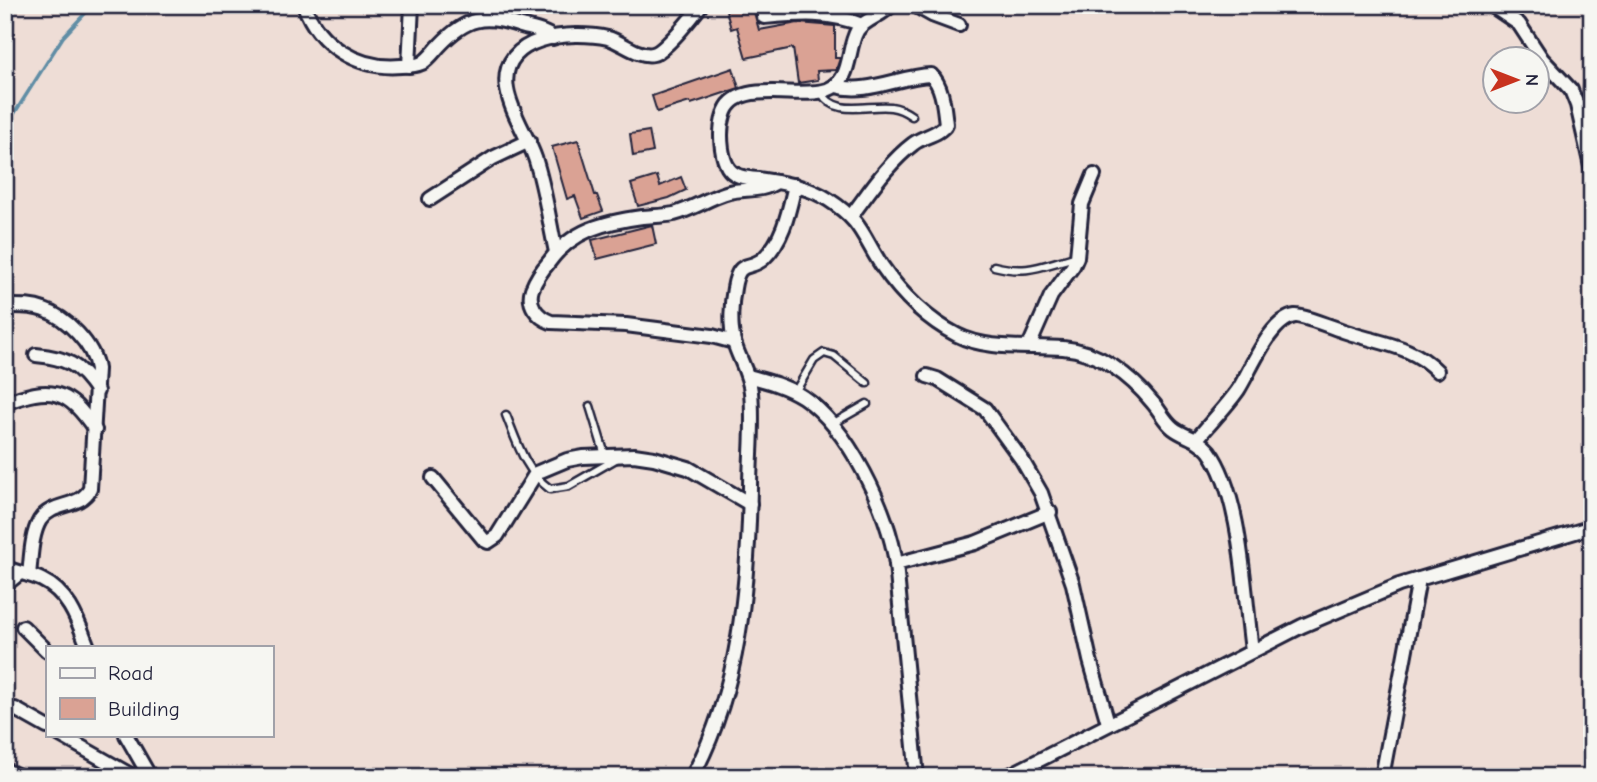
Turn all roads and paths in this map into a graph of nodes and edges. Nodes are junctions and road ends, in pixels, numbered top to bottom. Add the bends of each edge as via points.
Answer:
1 (303, 5) edge
2 (412, 5) edge
3 (510, 5) edge
4 (701, 5) edge
5 (891, 5) edge
6 (914, 5) edge
7 (1491, 5) edge
8 (764, 17) dead end
9 (506, 22) junction
10 (862, 25) junction
11 (958, 25) dead end
12 (553, 38) junction
13 (1592, 62) edge
14 (410, 66) junction
15 (836, 86) junction
16 (821, 92) junction
17 (1589, 102) edge
18 (912, 116) dead end
19 (1581, 125) junction
20 (529, 141) junction
21 (1592, 171) edge
22 (1094, 175) dead end
23 (776, 182) junction
24 (795, 185) junction
25 (430, 199) dead end
26 (851, 216) junction
27 (556, 252) junction
28 (1077, 257) junction
29 (994, 266) dead end
30 (5, 306) edge
31 (734, 342) junction
32 (1029, 346) junction
33 (36, 355) dead end
34 (1437, 371) dead end
35 (748, 376) junction
36 (928, 376) dead end
37 (867, 383) dead end
38 (97, 391) junction
39 (795, 392) junction
40 (5, 403) edge
41 (867, 404) dead end
42 (590, 406) dead end
43 (506, 415) dead end
44 (832, 424) junction
45 (95, 430) junction
46 (1196, 439) junction
47 (624, 455) junction
48 (605, 456) junction
49 (534, 475) junction
50 (433, 478) dead end
51 (750, 504) junction
52 (1049, 512) junction
53 (1592, 527) edge
54 (897, 564) junction
55 (5, 567) edge
56 (25, 574) junction
57 (1419, 579) junction
58 (5, 585) edge
59 (23, 627) dead end
60 (88, 646) edge
61 (46, 650) edge
62 (1252, 650) junction
63 (15, 709) dead end
64 (1108, 723) junction
65 (46, 726) edge
66 (62, 736) edge
67 (127, 736) edge
68 (5, 770) edge
69 (22, 777) edge
70 (134, 777) edge
71 (150, 777) edge
72 (692, 777) edge
73 (917, 777) edge
74 (1006, 777) edge
75 (1382, 777) edge

1 - 14 street via 318,33 350,58 381,66
2 - 14 street
3 - 9 lane
4 - 12 street via 656,54 646,55 604,38
5 - 10 street
6 - 11 street
7 - 19 street via 1519,24 1567,84
8 - 10 street via 811,13
9 - 12 street
9 - 14 street via 490,18 470,23 422,63
10 - 15 street via 846,72
12 - 20 street via 528,44 513,58 507,75 510,99
13 - 17 lane
15 - 16 street
15 - 26 street via 863,89 931,75 946,124 899,157
16 - 18 lane via 835,105 894,107
16 - 23 street via 753,93 734,100 724,114 724,156 733,173
17 - 19 lane
19 - 21 street
20 - 25 street
20 - 27 street
22 - 28 street via 1082,204
23 - 24 street
23 - 27 street via 720,195 677,213 590,228
24 - 26 street
24 - 31 street via 784,227 765,257 745,265 736,276
26 - 32 street via 888,275 920,311 971,341
27 - 31 street via 530,293 533,308 546,320 626,325
28 - 29 lane via 1028,271
28 - 32 street via 1046,305
30 - 38 street via 44,309 70,327 96,362
31 - 35 street
32 - 46 street via 1075,349 1100,358 1151,400 1171,427
33 - 38 street via 75,365
34 - 46 street via 1427,360 1404,349 1303,316 1289,317 1278,324 1237,392
35 - 39 street
35 - 51 street
36 - 52 street via 985,409 1022,460
37 - 39 lane via 824,353 814,360
38 - 45 street
39 - 44 street
40 - 45 street via 41,392 61,394
41 - 44 lane
42 - 48 lane
43 - 49 lane
44 - 54 street via 884,513
45 - 56 street via 90,489 83,499 55,507 42,518
46 - 62 street via 1217,465 1231,502
47 - 48 street
47 - 49 lane via 562,489 551,489
47 - 51 street via 688,468
48 - 49 street via 567,460
49 - 50 street via 497,536 488,542
51 - 72 street via 735,657 710,738
52 - 54 street via 975,543
52 - 64 street via 1073,584
53 - 57 street
54 - 73 street
55 - 56 street
56 - 58 street
56 - 60 street via 44,581 69,603
57 - 62 street
57 - 75 street
59 - 61 street
62 - 64 street
63 - 65 street
64 - 74 street
66 - 70 street
67 - 71 street
68 - 69 street

